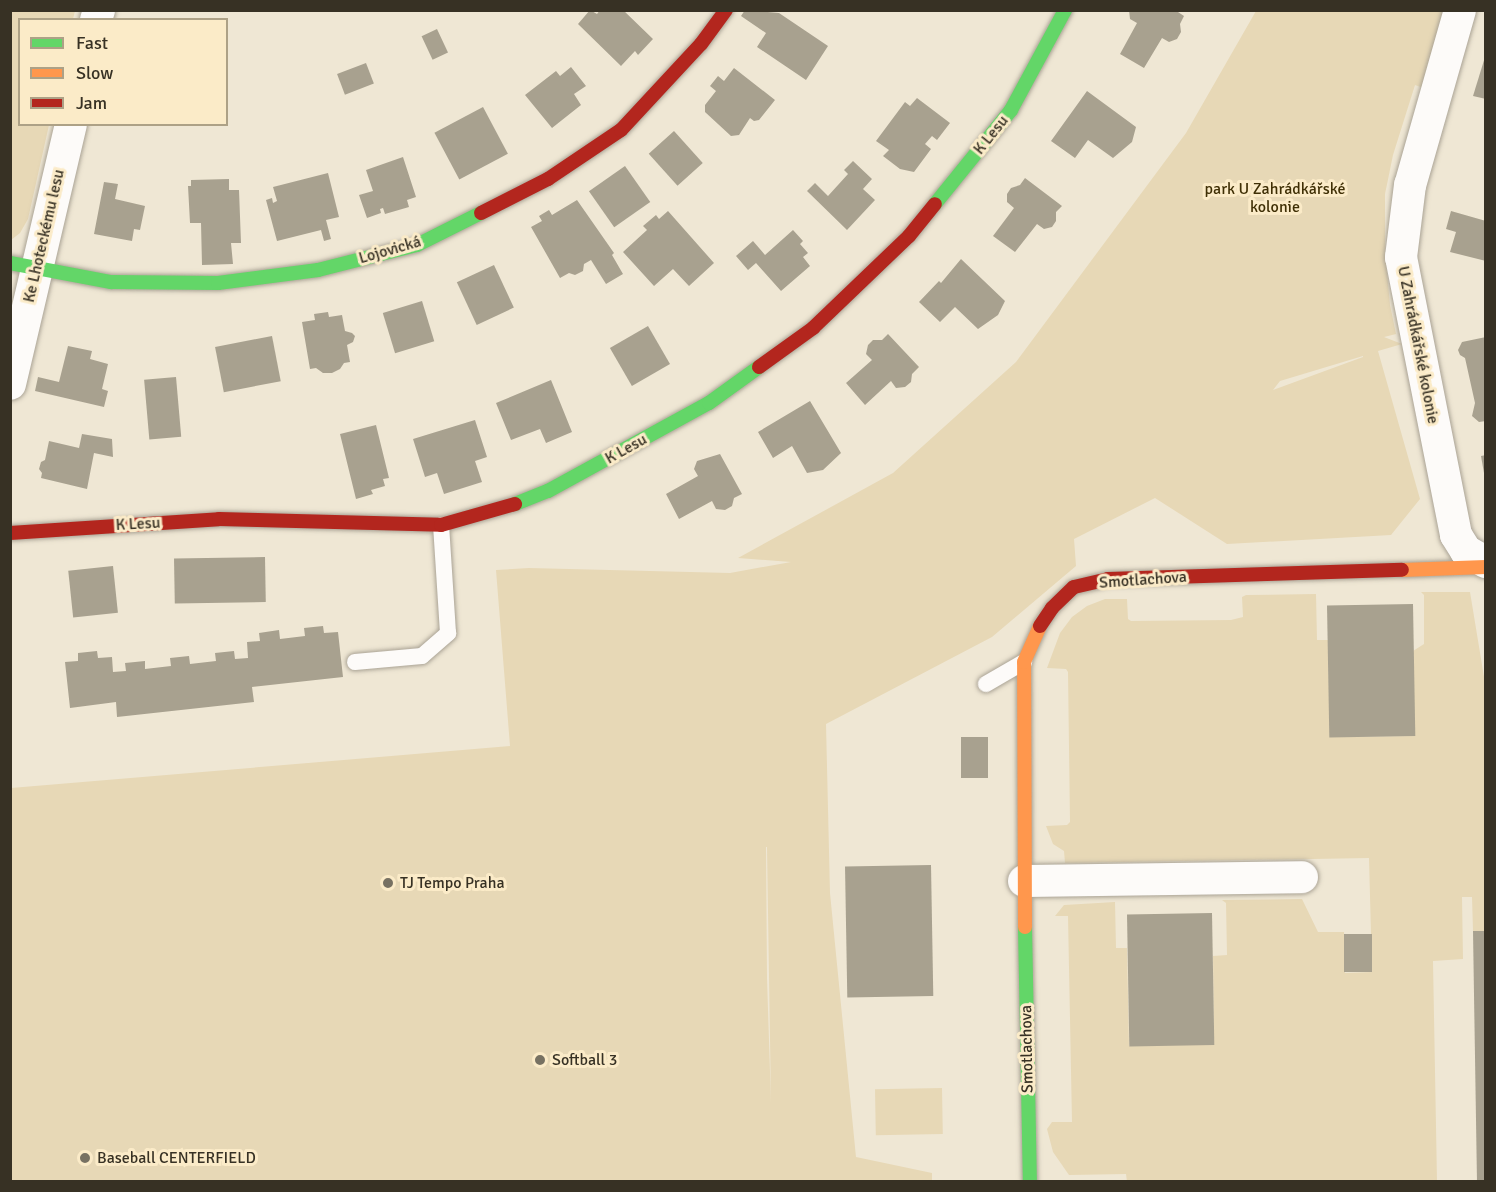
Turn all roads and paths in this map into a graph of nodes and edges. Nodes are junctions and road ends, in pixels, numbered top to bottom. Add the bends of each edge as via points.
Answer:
1 (726, 10) edge
2 (1065, 10) edge
3 (1460, 10) edge
4 (70, 126) edge
5 (23, 266) edge
6 (10, 384) edge
7 (441, 525) junction
8 (10, 533) edge
9 (1485, 562) edge
10 (1485, 567) edge
11 (354, 662) dead end
12 (1024, 662) junction
13 (986, 684) dead end
14 (1302, 877) dead end
15 (1024, 880) junction
16 (1030, 1182) edge

1 - 5 street, Lojovická via 701,44 621,130 548,179 417,245 318,270 218,283 111,282
2 - 7 street, K Lesu via 1011,110 909,236 813,328 709,403 558,486 503,508
3 - 9 street, U Zahrádkářské kolonie via 1410,185 1401,257 1456,535 1466,551
4 - 5 street, Ke Lhoteckému lesu
5 - 6 street, Ke Lhoteckému lesu
7 - 8 street, K Lesu via 219,519
7 - 11 lane via 448,633 422,656
10 - 12 street, Smotlachova via 1108,579 1074,587 1052,608 1036,632
12 - 13 lane
12 - 15 street, Smotlachova
14 - 15 street
15 - 16 street, Smotlachova

